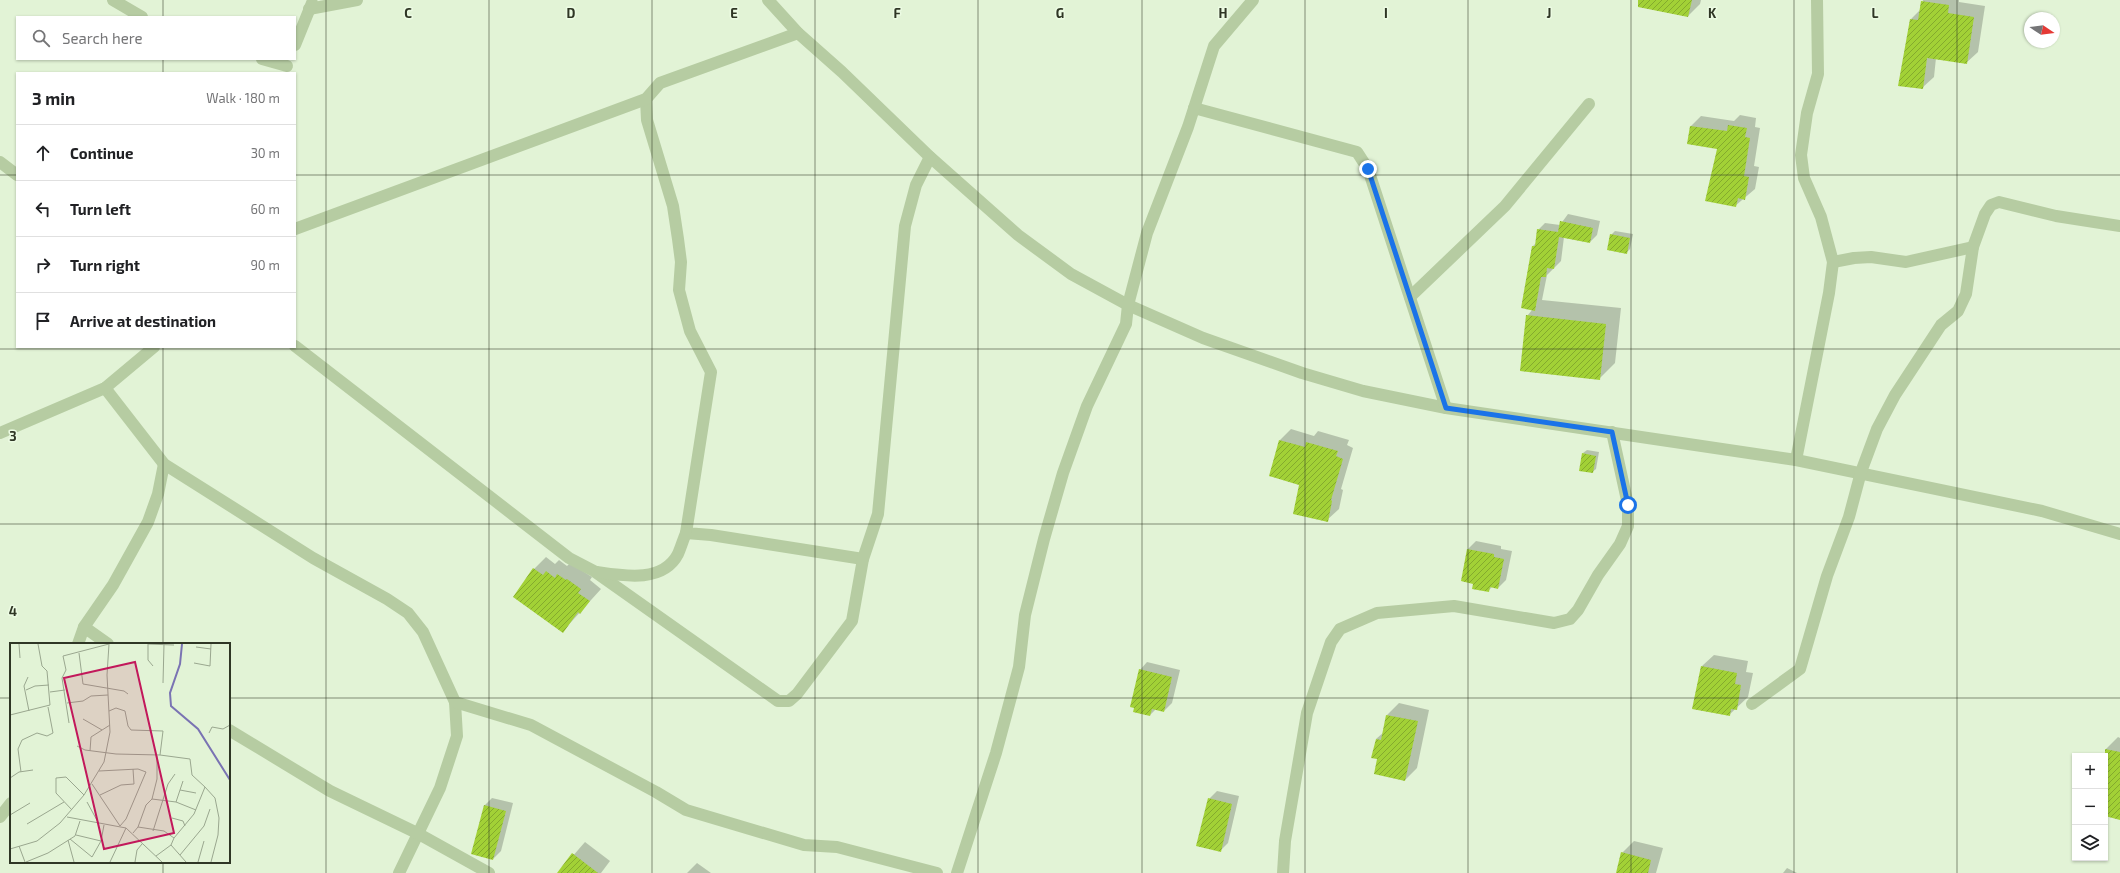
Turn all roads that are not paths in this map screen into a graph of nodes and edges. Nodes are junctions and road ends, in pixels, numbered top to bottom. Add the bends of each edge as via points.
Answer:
1 (113, 0) edge
2 (358, 0) edge
3 (768, 0) edge
4 (1253, 0) edge
5 (1817, 0) edge
6 (311, 4) edge
7 (140, 16) edge
8 (798, 32) junction
9 (296, 42) edge
10 (266, 60) edge
11 (287, 66) edge
12 (646, 99) junction
13 (1589, 104) dead end
14 (1194, 108) junction
15 (930, 157) junction
16 (0, 162) edge
17 (16, 174) edge
18 (2120, 226) edge
19 (296, 229) edge
20 (1973, 247) junction
21 (1833, 262) junction
22 (1410, 296) junction
23 (1128, 305) junction
24 (296, 347) edge
25 (153, 348) edge
26 (105, 388) junction
27 (1446, 408) junction
28 (1612, 432) junction
29 (0, 433) edge
30 (1796, 460) junction
31 (164, 464) junction
32 (1861, 472) junction
33 (686, 533) junction
34 (2120, 534) edge
35 (863, 559) junction
36 (594, 571) junction
37 (84, 627) junction
38 (78, 643) edge
39 (107, 643) edge
40 (455, 702) junction
41 (1752, 704) dead end
42 (230, 731) edge
43 (10, 804) edge
44 (0, 818) edge
45 (417, 833) junction
46 (399, 873) edge
47 (489, 873) edge
48 (937, 873) edge
49 (957, 873) edge
50 (1283, 873) edge

1 - 7 street
2 - 6 street
3 - 8 street
4 - 14 street via 1214,46
5 - 21 street via 1818,74 1807,113 1801,155 1804,178 1821,217
6 - 9 street
8 - 12 street via 660,83
8 - 15 street
10 - 11 street
12 - 19 street
12 - 33 street via 647,120 673,206 681,262 679,290 690,331 711,372
13 - 22 street via 1505,206
14 - 22 street via 1357,152 1368,169
14 - 23 street via 1147,233
15 - 23 street via 1018,235 1071,274
15 - 35 street via 916,185 905,226 879,506
16 - 17 street
18 - 20 street via 2056,216 1999,202 1991,205 1985,214
20 - 21 street via 1906,262 1871,257
20 - 32 street via 1966,294 1958,311 1941,325 1895,396 1877,429
21 - 30 street
22 - 27 street
23 - 27 street via 1203,338 1302,373 1363,391
23 - 49 street via 1126,324 1086,406 1063,473 1025,615 1019,667 996,753
24 - 36 street via 569,558
25 - 26 street
26 - 29 street
26 - 31 street
27 - 28 street
28 - 30 street
28 - 50 street via 1628,505 1628,526 1620,544 1570,619 1554,623 1454,606 1377,613 1340,629 1331,642 1307,713 1285,841
30 - 32 street
31 - 37 street via 158,494 148,522 112,585
31 - 40 street via 313,558 408,613 423,632
32 - 34 street via 2042,511
32 - 41 street via 1849,517 1826,576 1800,669
33 - 35 street
33 - 36 street via 677,555 665,568 647,575 628,576
35 - 36 street via 852,621 797,694 788,701 778,701
37 - 38 street
37 - 39 street
40 - 45 street via 457,736 440,788
40 - 48 street via 531,725 686,810 804,845 837,847
42 - 45 street via 330,791
43 - 44 street
45 - 46 street
45 - 47 street

